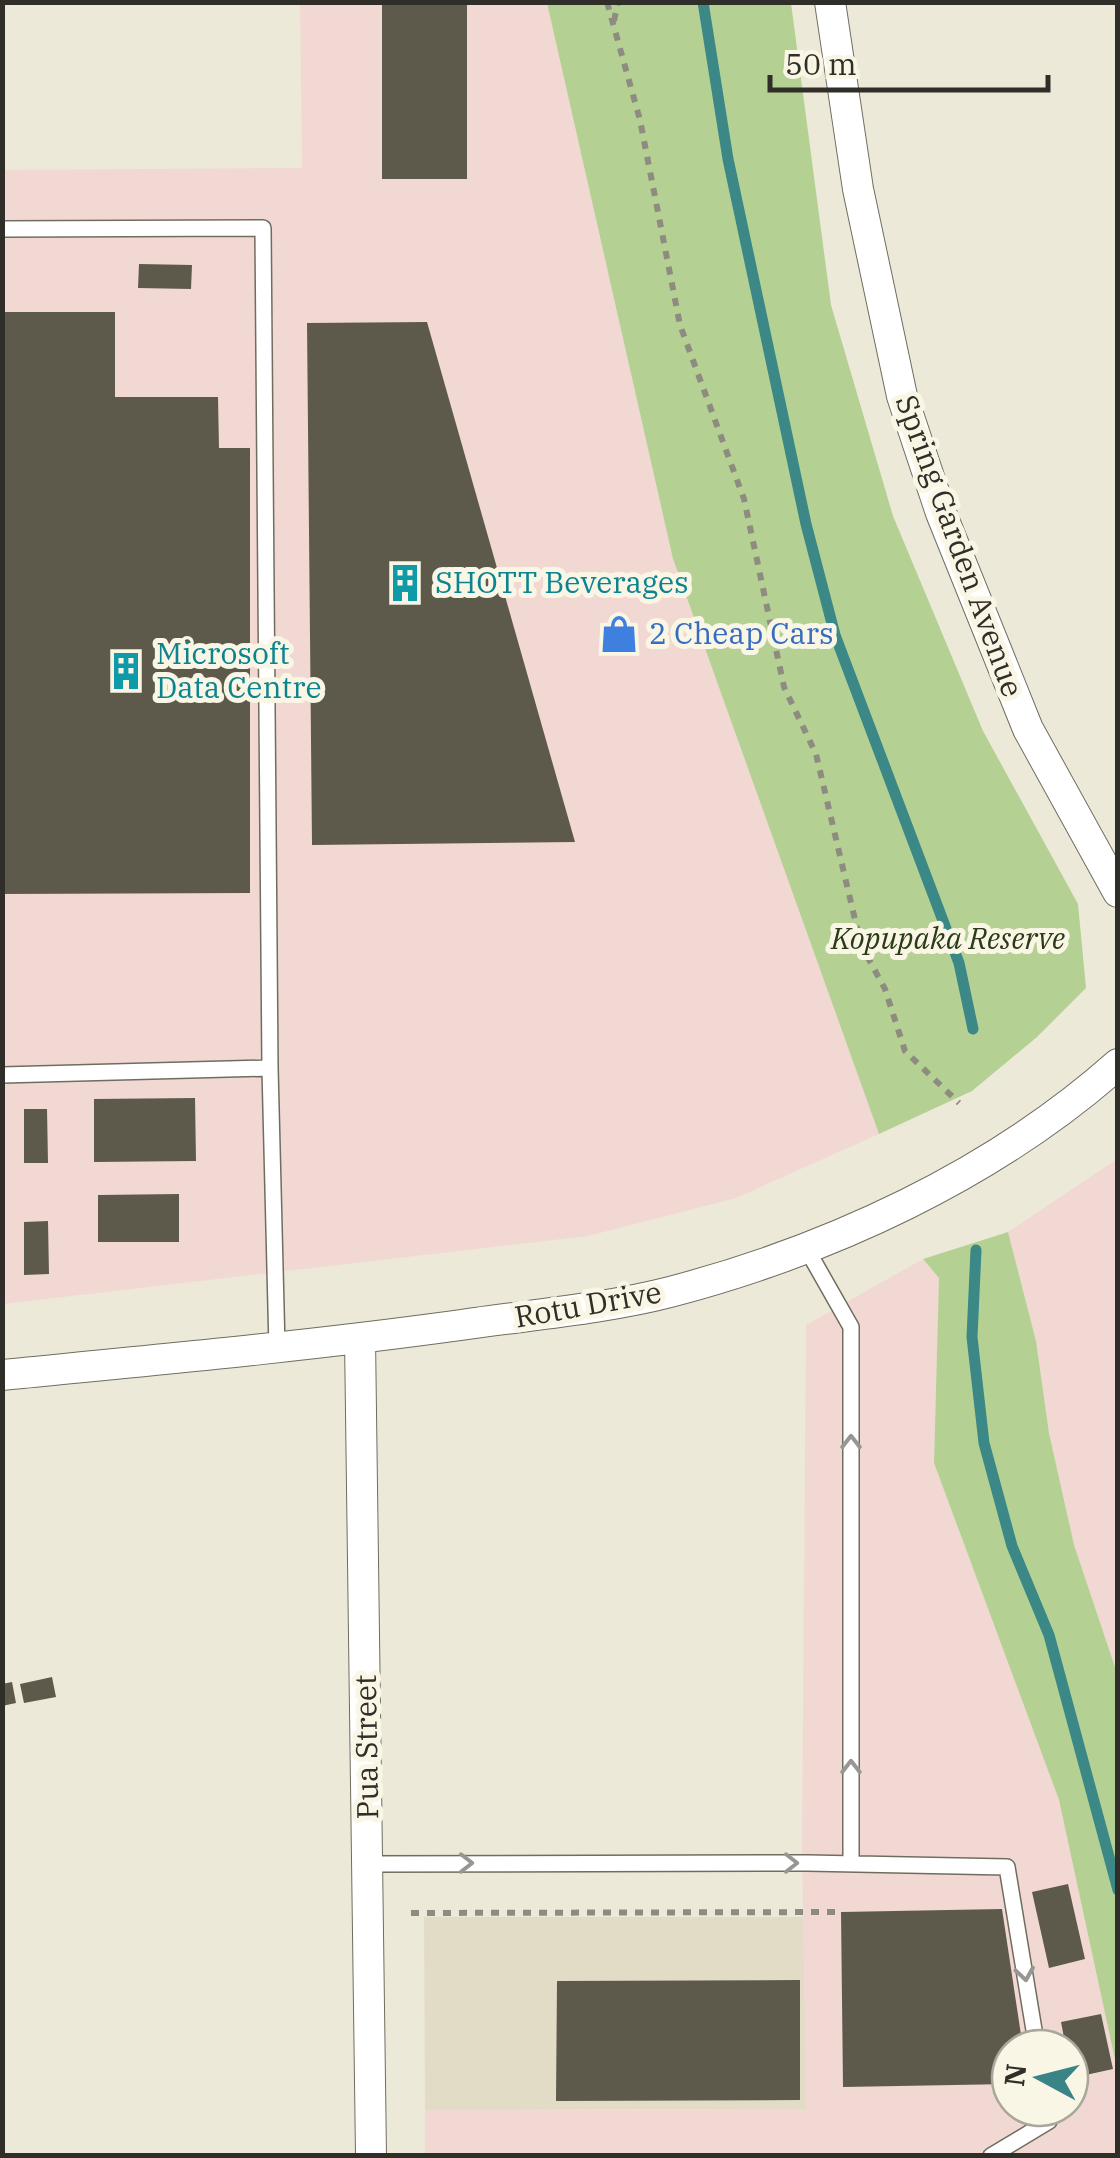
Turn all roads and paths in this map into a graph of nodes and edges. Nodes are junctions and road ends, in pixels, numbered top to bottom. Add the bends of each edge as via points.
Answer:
1 (608, 2) edge
2 (618, 2) edge
3 (830, 2) edge
4 (613, 23) junction
5 (2, 229) edge
6 (1118, 892) edge
7 (1118, 1064) edge
8 (270, 1068) junction
9 (2, 1074) edge
10 (958, 1103) dead end
11 (806, 1246) junction
12 (360, 1338) junction
13 (277, 1348) junction
14 (2, 1375) edge
15 (368, 1864) junction
16 (851, 1864) junction
17 (841, 1912) dead end
18 (411, 1913) dead end
19 (1034, 2028) edge
20 (1037, 2128) edge
21 (371, 2156) edge
22 (991, 2156) edge

1 - 4 path
2 - 4 path
3 - 6 street, Spring Garden Avenue via 858,189 902,396 1028,729
4 - 10 path via 640,120 680,324 744,499 784,687 816,754 861,945 885,989 905,1051
5 - 8 lane via 263,228
7 - 11 street, Rotu Drive via 980,1165
8 - 9 lane
8 - 13 lane
11 - 12 street, Rotu Drive via 667,1292
16 -> 11 lane via 850,1327
12 - 13 street, Rotu Drive
12 - 15 street, Pua Street
13 - 14 street, Rotu Drive
15 -> 16 lane
15 - 21 street, Pua Street
16 -> 19 lane via 1007,1867
17 - 18 path
20 - 22 lane

